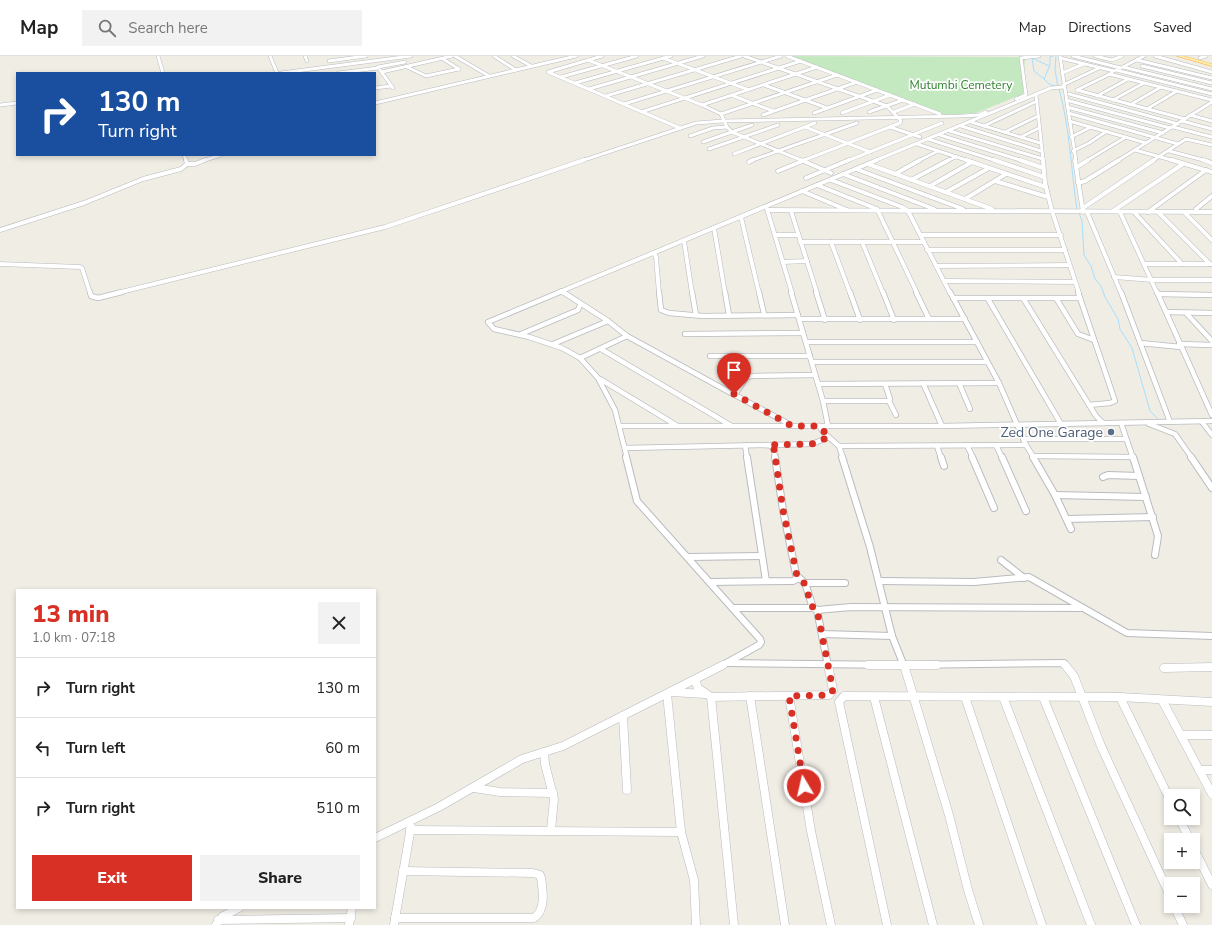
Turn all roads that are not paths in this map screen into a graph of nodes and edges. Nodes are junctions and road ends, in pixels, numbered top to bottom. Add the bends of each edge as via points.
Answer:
1 (158, 56) edge
2 (270, 56) edge
3 (305, 56) edge
4 (366, 56) edge
5 (372, 56) edge
6 (411, 56) edge
7 (454, 56) edge
8 (494, 56) edge
9 (513, 56) edge
10 (576, 56) edge
11 (602, 56) edge
12 (637, 56) edge
13 (657, 56) edge
14 (672, 56) edge
15 (703, 56) edge
16 (743, 56) edge
17 (781, 56) edge
18 (787, 56) edge
19 (1039, 56) edge
20 (1073, 56) edge
21 (1095, 56) edge
22 (1122, 56) edge
23 (1144, 56) edge
24 (1155, 56) edge
25 (1179, 56) edge
26 (1193, 56) edge
27 (1206, 56) edge
28 (1033, 57) edge
29 (1060, 57) edge
30 (1080, 57) edge
31 (664, 58) junction
32 (1200, 58) junction
33 (443, 59) junction
34 (307, 60) dead end
35 (588, 60) junction
36 (1137, 60) junction
37 (329, 61) dead end
38 (801, 61) junction
39 (1212, 61) edge
40 (375, 62) junction
41 (405, 62) dead end
42 (762, 62) junction
43 (678, 63) junction
44 (1084, 64) junction
45 (1212, 65) edge
46 (531, 66) junction
47 (602, 66) junction
48 (1142, 66) dead end
49 (378, 67) junction
50 (407, 67) junction
51 (818, 67) junction
52 (1122, 67) junction
53 (779, 68) junction
54 (1100, 68) junction
55 (516, 70) junction
56 (695, 70) junction
57 (1115, 71) junction
58 (163, 72) edge
59 (277, 72) edge
60 (290, 72) edge
61 (345, 72) edge
62 (617, 72) junction
63 (1212, 72) edge
64 (1062, 73) junction
65 (382, 74) junction
66 (797, 74) junction
67 (1109, 74) junction
68 (837, 75) junction
69 (376, 76) edge
70 (489, 76) junction
71 (561, 77) junction
72 (631, 77) junction
73 (714, 77) junction
74 (1212, 78) edge
75 (1128, 79) junction
76 (818, 82) junction
77 (857, 82) junction
78 (575, 83) junction
79 (731, 83) junction
80 (1144, 83) junction
81 (1167, 83) junction
82 (1212, 83) edge
83 (648, 84) junction
84 (764, 85) junction
85 (1064, 86) junction
86 (1160, 87) junction
87 (376, 88) edge
88 (839, 88) junction
89 (589, 89) junction
90 (1212, 89) edge
91 (749, 90) junction
92 (877, 90) junction
93 (1077, 90) junction
94 (667, 91) junction
95 (1177, 91) junction
96 (785, 92) junction
97 (1067, 94) junction
98 (1212, 94) edge
99 (890, 95) junction
100 (1026, 95) junction
101 (606, 96) junction
102 (731, 96) junction
103 (860, 96) junction
104 (1034, 96) junction
105 (1098, 96) junction
106 (684, 98) junction
107 (806, 100) junction
108 (903, 100) junction
109 (1066, 100) junction
110 (1113, 100) junction
111 (874, 101) junction
112 (1212, 101) edge
113 (1037, 102) junction
114 (16, 103) edge
115 (376, 103) edge
116 (624, 104) junction
117 (752, 104) junction
118 (915, 104) junction
119 (0, 105) edge
120 (702, 105) junction
121 (1130, 105) junction
122 (887, 106) junction
123 (1067, 107) junction
124 (827, 108) junction
125 (1147, 109) junction
126 (641, 112) junction
127 (773, 112) junction
128 (869, 112) dead end
129 (894, 112) junction
130 (814, 113) dead end
131 (842, 113) dead end
132 (1068, 113) junction
133 (721, 114) junction
134 (763, 115) dead end
135 (944, 115) junction
136 (898, 116) junction
137 (1038, 116) junction
138 (1190, 116) junction
139 (1183, 120) junction
140 (723, 121) junction
141 (1069, 121) junction
142 (1212, 121) edge
143 (971, 122) junction
144 (816, 123) dead end
145 (857, 123) dead end
146 (942, 123) dead end
147 (1178, 124) junction
148 (752, 125) dead end
149 (778, 125) dead end
150 (961, 126) junction
151 (984, 126) junction
152 (727, 127) junction
153 (805, 127) junction
154 (890, 127) junction
155 (1091, 127) junction
156 (680, 128) junction
157 (1172, 128) junction
158 (1039, 129) junction
159 (1212, 129) edge
160 (950, 131) junction
161 (1107, 131) junction
162 (732, 132) junction
163 (1005, 132) junction
164 (1163, 133) junction
165 (912, 134) junction
166 (825, 135) junction
167 (940, 135) junction
168 (690, 136) dead end
169 (744, 137) junction
170 (920, 137) dead end
171 (1021, 137) junction
172 (1071, 137) junction
173 (1126, 137) junction
174 (1212, 137) edge
175 (1154, 138) junction
176 (928, 140) junction
177 (703, 142) dead end
178 (847, 143) junction
179 (1040, 143) junction
180 (1146, 143) junction
181 (760, 144) junction
182 (917, 144) junction
183 (1178, 144) junction
184 (1212, 145) edge
185 (709, 149) dead end
186 (1135, 150) junction
187 (938, 151) junction
188 (1041, 151) junction
189 (1073, 151) junction
190 (1169, 151) junction
191 (780, 152) junction
192 (870, 152) junction
193 (734, 154) dead end
194 (184, 156) edge
195 (215, 156) edge
196 (956, 157) junction
197 (1160, 157) junction
198 (1042, 159) junction
199 (803, 161) junction
200 (749, 162) dead end
201 (972, 162) junction
202 (1212, 163) edge
203 (187, 164) junction
204 (868, 164) junction
205 (1183, 164) junction
206 (1077, 167) junction
207 (989, 168) junction
208 (1043, 168) junction
209 (856, 169) junction
210 (825, 170) junction
211 (1206, 170) junction
212 (778, 171) dead end
213 (1212, 172) edge
214 (831, 173) dead end
215 (843, 174) junction
216 (895, 174) junction
217 (1006, 174) junction
218 (1044, 177) junction
219 (806, 178) dead end
220 (831, 180) junction
221 (911, 180) junction
222 (995, 181) junction
223 (1078, 183) junction
224 (817, 185) junction
225 (930, 186) junction
226 (1046, 187) junction
227 (802, 191) junction
228 (946, 192) junction
229 (1212, 196) edge
230 (1048, 197) junction
231 (965, 199) junction
232 (767, 208) junction
233 (1084, 209) junction
234 (939, 210) junction
235 (966, 210) junction
236 (996, 210) junction
237 (790, 211) junction
238 (849, 211) junction
239 (878, 211) junction
240 (908, 211) junction
241 (1052, 211) junction
242 (1113, 211) junction
243 (1120, 212) junction
244 (1134, 212) junction
245 (1148, 212) junction
246 (1158, 212) junction
247 (1184, 212) junction
248 (1196, 212) junction
249 (1212, 212) edge
250 (741, 217) junction
251 (714, 228) junction
252 (0, 230) edge
253 (775, 235) junction
254 (798, 235) junction
255 (921, 235) junction
256 (1061, 235) junction
257 (1212, 240) edge
258 (684, 241) junction
259 (800, 242) junction
260 (831, 242) junction
261 (862, 242) junction
262 (892, 242) junction
263 (924, 242) junction
264 (927, 250) junction
265 (1065, 250) junction
266 (654, 253) junction
267 (807, 261) junction
268 (783, 262) junction
269 (0, 264) edge
270 (1146, 264) junction
271 (1182, 264) junction
272 (1211, 264) edge
273 (1069, 265) junction
274 (936, 266) junction
275 (1114, 277) junction
276 (1153, 280) junction
277 (1212, 280) edge
278 (944, 281) junction
279 (1075, 282) junction
280 (561, 291) junction
281 (1158, 294) junction
282 (1212, 296) edge
283 (953, 298) junction
284 (988, 298) junction
285 (1023, 298) junction
286 (1056, 298) junction
287 (1080, 298) junction
288 (580, 307) junction
289 (1166, 312) junction
290 (1212, 312) edge
291 (1186, 313) junction
292 (764, 314) junction
293 (696, 315) junction
294 (729, 315) junction
295 (799, 317) junction
296 (929, 319) junction
297 (965, 319) junction
298 (825, 320) junction
299 (860, 320) junction
300 (894, 320) junction
301 (608, 321) junction
302 (803, 333) junction
303 (521, 334) junction
304 (684, 334) dead end
305 (627, 336) junction
306 (1094, 340) junction
307 (1212, 341) edge
308 (806, 342) junction
309 (977, 342) junction
310 (1140, 343) junction
311 (553, 344) junction
312 (1212, 345) edge
313 (1180, 346) junction
314 (601, 349) junction
315 (710, 356) dead end
316 (810, 356) junction
317 (580, 358) junction
318 (812, 362) junction
319 (987, 362) junction
320 (815, 375) junction
321 (598, 378) junction
322 (923, 383) junction
323 (959, 383) junction
324 (999, 383) junction
325 (818, 384) junction
326 (885, 384) junction
327 (733, 394) junction
328 (823, 401) junction
329 (889, 401) junction
330 (1089, 405) junction
331 (970, 409) dead end
332 (896, 415) dead end
333 (1212, 415) edge
334 (1212, 421) edge
335 (1146, 422) junction
336 (1170, 422) junction
337 (1202, 422) junction
338 (1103, 423) junction
339 (1121, 423) junction
340 (1018, 424) junction
341 (1061, 424) junction
342 (730, 425) junction
343 (618, 426) junction
344 (676, 426) junction
345 (792, 426) junction
346 (819, 426) junction
347 (828, 426) junction
348 (942, 426) junction
349 (1212, 435) edge
350 (829, 437) junction
351 (1126, 439) junction
352 (1024, 442) junction
353 (745, 444) junction
354 (769, 445) junction
355 (967, 445) junction
356 (996, 445) junction
357 (839, 446) junction
358 (937, 446) junction
359 (625, 448) junction
360 (1033, 456) junction
361 (1132, 457) junction
362 (944, 466) dead end
363 (1139, 476) junction
364 (1103, 477) dead end
365 (1212, 488) edge
366 (1055, 495) junction
367 (1146, 497) junction
368 (994, 508) dead end
369 (1026, 511) dead end
370 (1153, 517) junction
371 (1067, 519) junction
372 (1071, 529) dead end
373 (762, 556) junction
374 (1155, 556) dead end
375 (688, 557) junction
376 (1001, 560) dead end
377 (797, 576) junction
378 (1024, 578) junction
379 (766, 581) junction
380 (879, 581) junction
381 (710, 582) junction
382 (804, 583) junction
383 (845, 583) dead end
384 (886, 607) junction
385 (733, 608) junction
386 (1085, 608) junction
387 (815, 609) junction
388 (822, 634) junction
389 (892, 636) junction
390 (1211, 637) edge
391 (728, 663) junction
392 (828, 664) junction
393 (904, 665) junction
394 (1212, 667) edge
395 (1164, 668) dead end
396 (695, 680) junction
397 (669, 693) junction
398 (708, 696) junction
399 (750, 696) junction
400 (789, 696) junction
401 (914, 696) junction
402 (874, 697) junction
403 (965, 697) junction
404 (1003, 697) junction
405 (1043, 697) junction
406 (1081, 697) junction
407 (1120, 697) junction
408 (1162, 700) junction
409 (1212, 702) edge
410 (623, 716) junction
411 (1181, 735) junction
412 (1212, 735) edge
413 (544, 752) junction
414 (1199, 770) junction
415 (1212, 770) edge
416 (474, 788) junction
417 (1165, 789) edge
418 (627, 790) dead end
419 (553, 793) junction
420 (1212, 794) edge
421 (412, 821) junction
422 (410, 830) junction
423 (551, 830) junction
424 (681, 832) junction
425 (376, 838) edge
426 (1200, 861) edge
427 (403, 871) junction
428 (1164, 883) edge
429 (1212, 885) edge
430 (237, 909) edge
431 (352, 909) edge
432 (1177, 913) edge
433 (350, 922) edge
434 (394, 922) edge
435 (217, 923) edge
436 (696, 925) edge
437 (734, 925) edge
438 (785, 925) edge
439 (831, 925) edge
440 (887, 925) edge
441 (933, 925) edge
442 (979, 925) edge
443 (1042, 925) edge
444 (1091, 925) edge
445 (1136, 925) edge
446 (1183, 925) edge

1 - 58 street
2 - 59 street
3 - 34 street
4 - 37 street
5 - 40 street
6 - 40 street
7 - 33 street
7 - 70 street
8 - 55 street
9 - 46 street
10 - 46 street
11 - 35 street
12 - 47 street
13 - 31 street
14 - 31 street
15 - 43 street
16 - 42 street
16 - 56 street
17 - 42 street
18 - 38 street
19 - 28 street
20 - 30 street
21 - 22 street via 1112,60
23 - 36 street
24 - 63 street
25 - 45 main road
26 - 32 main road
27 - 32 street
28 - 100 street via 1021,58
29 - 44 street
29 - 64 street
30 - 52 street
31 - 43 street
31 - 62 street
32 - 39 main road
33 - 50 street
33 - 50 street via 459,69 426,76
35 - 47 street
35 - 71 street via 548,71
36 - 52 street
36 - 74 street
38 - 51 street
38 - 53 street
40 - 49 street
40 - 60 street
41 - 49 street
42 - 53 street
42 - 73 street
43 - 56 street
43 - 72 street
44 - 54 street
44 - 64 street
46 - 55 street
47 - 62 street
47 - 71 street
48 - 82 street
49 - 61 street
49 - 65 street
50 - 65 street
51 - 66 street
51 - 68 street
52 - 57 street
52 - 90 street
53 - 66 street
53 - 79 street
54 - 57 street
54 - 85 street
55 - 70 street
56 - 73 street
56 - 83 street
57 - 67 street
57 - 81 street
62 - 72 street
62 - 78 street
64 - 85 street
65 - 69 street
65 - 87 street via 392,87
66 - 76 street
66 - 84 street
67 - 75 street
67 - 93 street
68 - 76 street
68 - 77 street
70 - 115 street
71 - 78 street
72 - 83 street
72 - 89 street
73 - 79 street
73 - 94 street
75 - 80 street
75 - 105 street
76 - 88 street
76 - 96 street
77 - 88 street
77 - 92 street
78 - 89 street
79 - 91 street
79 - 106 street
80 - 86 street
80 - 110 street
81 - 86 street
81 - 98 street
83 - 94 street
83 - 101 street
84 - 91 street
84 - 96 street
85 - 97 street
85 - 104 street via 1051,88
86 - 95 street
86 - 121 street
88 - 103 street
88 - 107 street
89 - 101 street
91 - 102 street
92 - 99 street
92 - 103 street
93 - 97 street
93 - 105 street
94 - 106 street
94 - 116 street
95 - 112 street
95 - 125 street
96 - 107 street
96 - 117 street
97 - 109 street
97 - 147 street
99 - 108 street
99 - 111 street
100 - 104 street
100 - 135 street via 979,114
101 - 116 street
102 - 117 street
102 - 120 street
103 - 111 street
103 - 124 street
104 - 113 street
104 - 143 street
105 - 110 street
106 - 120 street
106 - 126 street
107 - 124 street
107 - 127 street
108 - 118 street
108 - 122 street
109 - 123 street
109 - 157 street
110 - 121 street
111 - 122 street
111 - 131 street
112 - 138 street
113 - 137 street
113 - 151 street
114 - 119 street
116 - 126 street
117 - 127 street
117 - 133 street
118 - 129 street
118 - 135 street
120 - 133 street
121 - 125 street
122 - 128 street
122 - 129 street
123 - 132 street
123 - 164 street
124 - 130 street
125 - 139 street
126 - 156 street
127 - 134 street
129 - 136 street
132 - 141 street
132 - 175 street
133 - 140 street
135 - 136 street
136 - 140 street
136 - 154 street via 901,122
137 - 158 street
137 - 163 street
138 - 139 street
138 - 142 street
139 - 147 street
139 - 159 street
140 - 152 street
140 - 156 street
141 - 155 street
141 - 172 street
143 - 150 street
143 - 151 street
144 - 153 street
145 - 166 street
146 - 165 street
147 - 157 street
148 - 162 street
149 - 169 street
150 - 160 street
150 - 188 street
151 - 163 street
152 - 162 street
152 - 168 street via 714,128
153 - 166 street
153 - 181 street
154 - 165 street
154 - 178 street
155 - 161 street
155 - 172 street
156 - 269 street via 385,226 98,298 91,296 80,267
157 - 164 street
157 - 174 street
158 - 171 street
158 - 179 street
160 - 167 street
160 - 198 street
161 - 173 street
161 - 189 street via 1089,144
162 - 169 street
162 - 177 street
163 - 171 street
164 - 175 street
165 - 170 street
165 - 192 street
166 - 178 street
166 - 191 street
167 - 176 street
167 - 208 street
169 - 181 street
169 - 185 street
171 - 179 street
172 - 189 street
173 - 180 street
173 - 206 street
175 - 180 street
175 - 183 street
176 - 182 street
176 - 218 street
178 - 192 street
178 - 199 street
179 - 188 street
180 - 186 street
181 - 191 street
181 - 193 street
182 - 187 street
182 - 204 street
183 - 184 street via 1188,139
183 - 190 street
186 - 197 street
186 - 223 street
187 - 196 street
187 - 216 street
188 - 198 street
189 - 206 street
190 - 197 street
190 - 202 street
191 - 199 street
191 - 200 street
192 - 210 street
194 - 203 street
195 - 203 street
196 - 201 street
196 - 221 street
197 - 205 street
197 - 233 street
198 - 208 street
199 - 210 street
199 - 212 street
201 - 207 street
201 - 225 street
203 - 252 street via 181,169 143,179 80,204
204 - 209 street
204 - 216 street
205 - 211 street
205 - 242 street
206 - 223 street
207 - 217 street
207 - 228 street
208 - 218 street
209 - 215 street
209 - 235 street
210 - 214 street
210 - 219 street
211 - 213 street
211 - 245 street
215 - 220 street
215 - 234 street
216 - 221 street
217 - 222 street
217 - 226 street
218 - 226 street
220 - 224 street
220 - 240 street
221 - 225 street
222 - 230 street
222 - 231 street
223 - 233 street
224 - 227 street
224 - 239 street
225 - 228 street
226 - 230 street
227 - 232 street
227 - 238 street
228 - 231 street
229 - 248 street via 1196,209
230 - 241 street
231 - 236 street
232 - 237 street
232 - 250 street
232 - 253 street
233 - 241 street
233 - 242 street
233 - 275 street
234 - 235 street
234 - 240 street
235 - 236 street
236 - 241 street
237 - 238 street
237 - 254 street
238 - 239 street
239 - 240 street
239 - 262 street
240 - 255 street
241 - 256 street
242 - 243 street
243 - 244 street
243 - 270 street
244 - 245 street
244 - 271 street
245 - 246 street
246 - 247 street
246 - 272 street
247 - 248 street
247 - 257 street
248 - 249 street
250 - 251 street
250 - 292 street
251 - 258 street
251 - 294 street
253 - 254 street
253 - 268 street
254 - 259 street
255 - 256 street
255 - 263 street
256 - 265 street
258 - 266 street
258 - 293 street
259 - 260 street
259 - 267 street
260 - 261 street
260 - 299 street
261 - 262 street
261 - 300 street
262 - 263 street
262 - 296 street
263 - 264 street
264 - 265 street
264 - 274 street
265 - 273 street
266 - 280 street
266 - 293 street via 661,310 672,315
267 - 268 street
267 - 298 street
268 - 295 street
270 - 271 street
270 - 276 street
271 - 272 street
273 - 274 street
273 - 279 street
274 - 278 street
275 - 276 street
275 - 310 street
276 - 277 street
276 - 281 street
278 - 279 street
278 - 283 street
279 - 287 street
280 - 288 street
280 - 303 street via 488,322 494,329
281 - 282 street
281 - 289 street
283 - 284 street
283 - 297 street
284 - 285 street
284 - 341 street
285 - 286 street
285 - 330 street
286 - 287 street
286 - 306 street via 1078,334
287 - 306 street
288 - 301 street
288 - 303 street
289 - 291 street
289 - 313 street
290 - 291 street
291 - 307 street
292 - 294 street
292 - 295 street
293 - 294 street
295 - 298 street
295 - 302 street
296 - 297 street
296 - 300 street
297 - 309 street
298 - 299 street
299 - 300 street
301 - 305 street
301 - 311 street
302 - 304 street
302 - 308 street
303 - 311 street
305 - 314 street
305 - 327 street
306 - 330 street via 1115,401
308 - 309 street
308 - 316 street
309 - 319 street
310 - 313 street
310 - 336 street
311 - 317 street
312 - 313 street
313 - 333 street
314 - 317 street
314 - 342 street
315 - 316 street
316 - 318 street
317 - 321 street
318 - 319 street
318 - 320 street
319 - 324 street
320 - 325 street
320 - 327 street via 751,376 746,378
321 - 343 street via 615,410
321 - 344 street
322 - 323 street
322 - 326 street
322 - 348 street
323 - 324 street
323 - 331 street
324 - 340 street
325 - 326 street
325 - 328 street
326 - 329 street
327 - 345 street
328 - 329 street
328 - 347 street
329 - 332 street
330 - 338 street
334 - 337 street
335 - 336 street
335 - 339 street
335 - 365 street via 1175,434
336 - 337 street
337 - 349 street
338 - 339 street
338 - 341 street
339 - 351 street
340 - 341 street
340 - 348 street
340 - 352 street
342 - 344 street
342 - 345 street
343 - 344 street
343 - 359 street
345 - 346 street
346 - 347 street
346 - 350 street
347 - 348 street
350 - 354 street via 812,444
350 - 357 street
351 - 352 street
351 - 361 street
352 - 356 street
352 - 360 street
353 - 354 street
353 - 359 street
353 - 373 street
354 - 377 street via 774,449 783,510
355 - 356 street
355 - 358 street
355 - 368 street
356 - 369 street
357 - 358 street
357 - 380 street
358 - 362 street
359 - 375 street via 638,501
360 - 361 street
360 - 366 street
361 - 363 street
363 - 364 street
363 - 367 street
366 - 367 street
366 - 371 street
367 - 370 street
370 - 371 street
370 - 374 street via 1158,536
371 - 372 street
373 - 375 street
373 - 379 street
375 - 381 street
376 - 378 street
377 - 379 street via 793,581
377 - 382 street
378 - 380 street via 993,581
378 - 386 street via 1031,578
379 - 381 street
380 - 384 street
381 - 385 street
382 - 383 street
382 - 387 street
384 - 386 street
384 - 387 street
384 - 389 street
385 - 387 street
385 - 391 street via 761,642
386 - 390 street via 1127,633
387 - 388 street
388 - 389 street
388 - 392 street
389 - 393 street
391 - 392 street
391 - 396 street
392 - 393 street
392 - 400 street via 832,694
393 - 401 street
393 - 406 street via 1064,663 1074,676
394 - 395 street
396 - 397 street
396 - 398 street via 698,688
397 - 398 street
397 - 410 street
397 - 424 street
398 - 399 street
398 - 437 street
399 - 400 street
399 - 438 street
400 - 439 street via 811,830
401 - 402 street
401 - 403 street
401 - 442 street via 950,815
402 - 440 street via 844,696 839,702
402 - 441 street
403 - 404 street
403 - 443 street
404 - 405 street
404 - 444 street
405 - 406 street
405 - 445 street
406 - 407 street
406 - 428 street
407 - 408 street
407 - 417 street
408 - 409 street
408 - 411 street
410 - 413 street via 563,746
410 - 418 street
411 - 412 street
411 - 414 street
413 - 416 street via 522,759
413 - 419 street via 544,762
414 - 415 street
414 - 420 street
416 - 419 street via 500,792
416 - 421 street
419 - 423 street
421 - 422 street
421 - 425 street
422 - 423 street
422 - 427 street
423 - 424 street
424 - 436 street via 694,880
426 - 429 street
427 - 434 street
427 - 434 street via 533,873 540,875 542,882 541,908 534,918
430 - 435 street via 223,916
431 - 433 street
432 - 446 street
433 - 435 street

